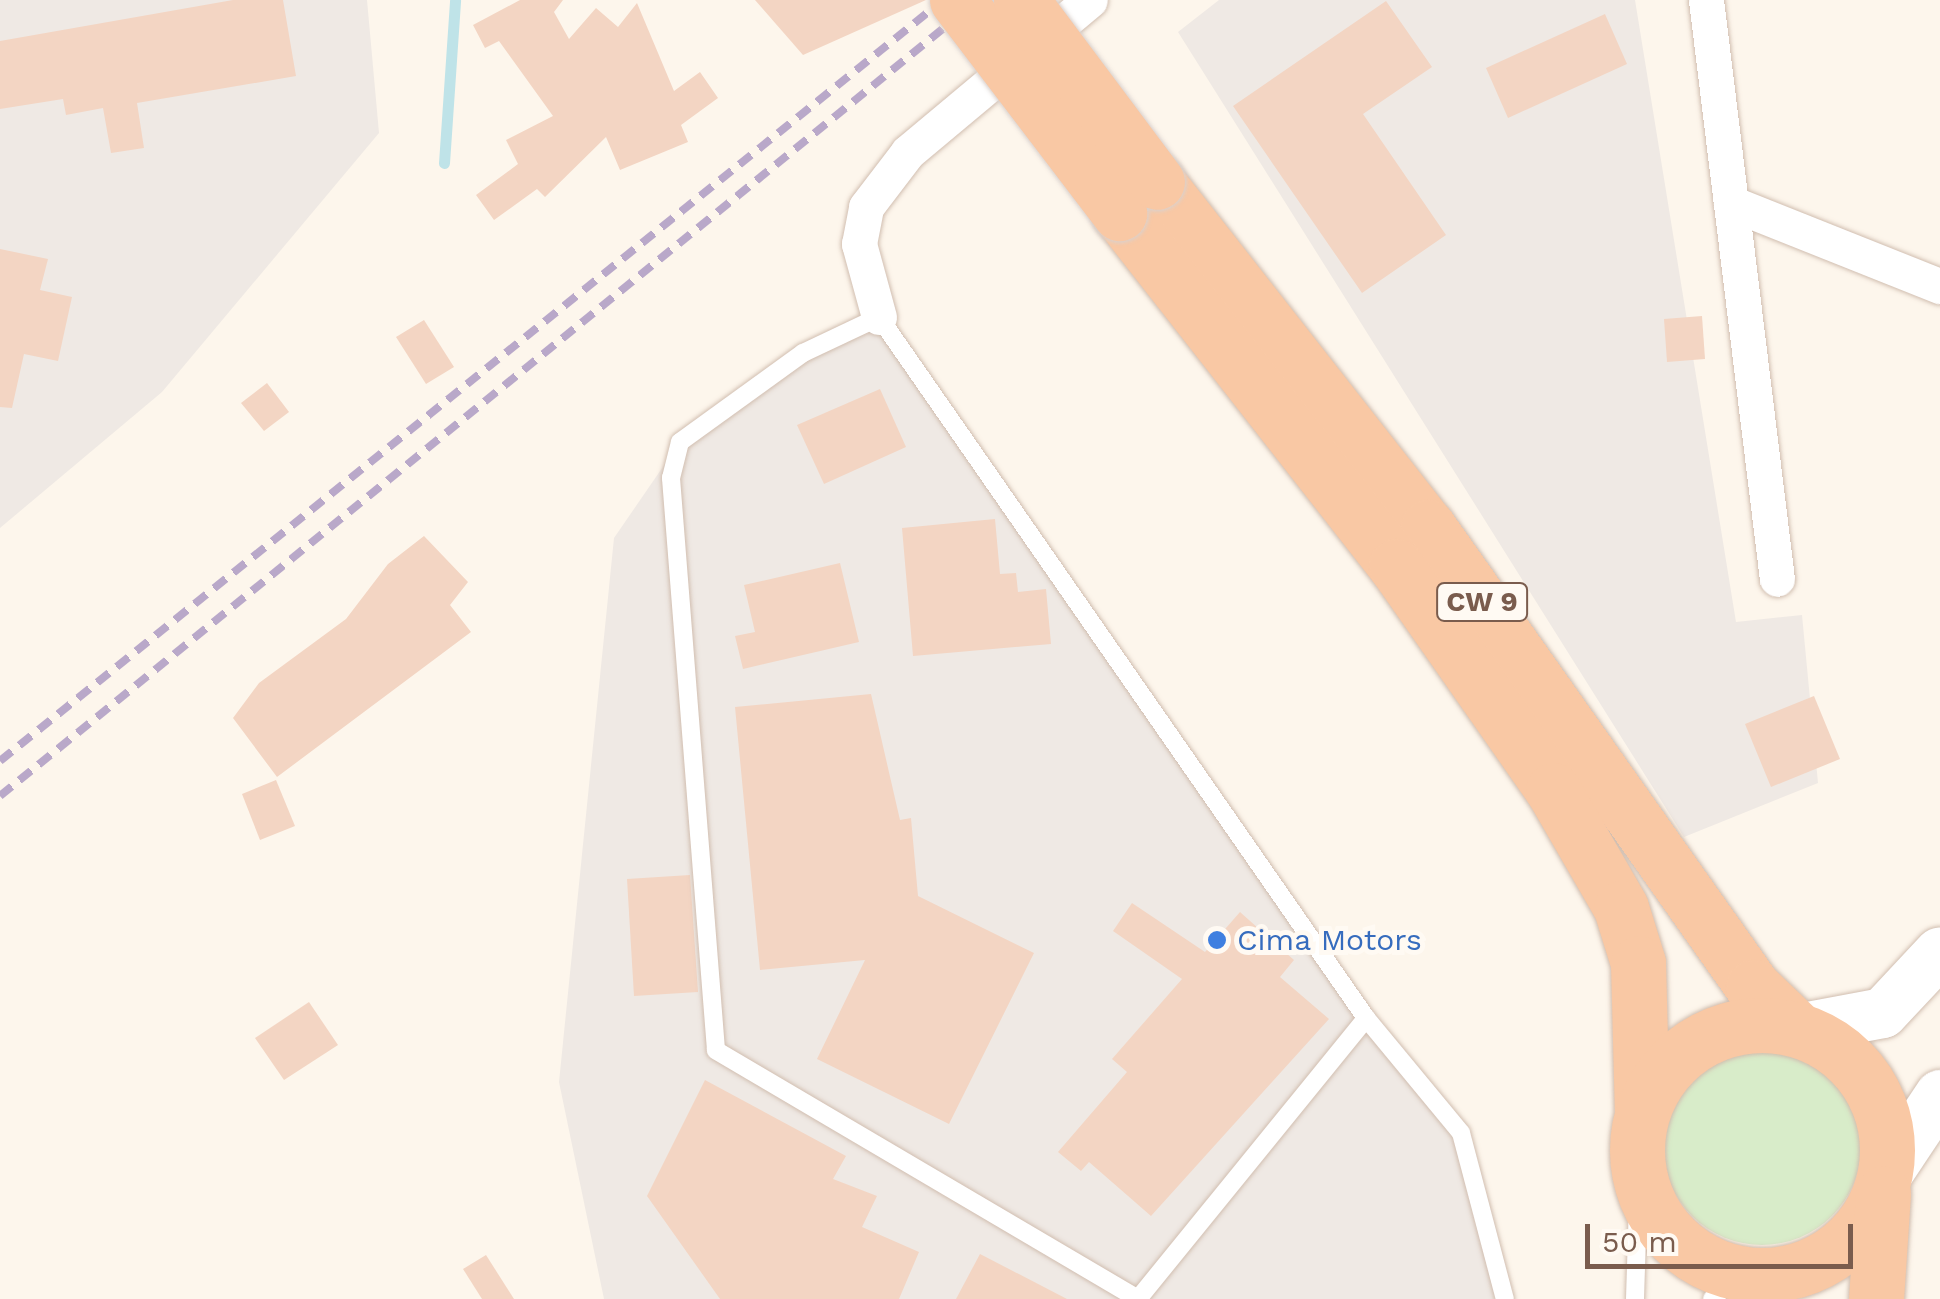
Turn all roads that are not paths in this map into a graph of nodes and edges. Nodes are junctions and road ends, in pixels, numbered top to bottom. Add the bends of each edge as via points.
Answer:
1 (957, 0) edge
2 (1021, 0) edge
3 (1090, 0) edge
4 (1706, 0) edge
5 (1138, 197) junction
6 (1730, 203) junction
7 (1940, 286) edge
8 (879, 317) junction
9 (1777, 579) dead end
10 (1940, 952) edge
11 (1366, 1018) junction
12 (1797, 1029) junction
13 (1940, 1095) edge
14 (1642, 1111) junction
15 (1639, 1173) junction
16 (1884, 1179) junction
17 (1748, 1287) edge
18 (1138, 1299) edge
19 (1505, 1299) edge
20 (1635, 1299) edge
21 (1876, 1299) edge

1 - 5 highway, CW 9, bridge
2 - 5 highway, CW 9, bridge
3 - 8 street via 908,152 866,207 858,244
4 - 6 street
5 - 12 highway, CW 9 via 1428,527 1753,988
5 - 14 highway, CW 9 via 1553,790 1622,908 1638,963
6 - 7 street
6 - 9 street
8 - 11 lane
8 - 18 lane via 803,353 680,442 671,478 716,1050
10 - 12 main road via 1883,1012
11 - 18 lane
11 - 19 lane via 1460,1133
12 - 14 highway via 1740,1028 1687,1050
12 - 16 highway via 1844,1055 1876,1097
13 - 16 main road
14 - 15 highway
15 - 17 highway via 1674,1239
15 - 20 lane
16 - 17 highway via 1873,1210 1840,1247
16 - 21 highway

